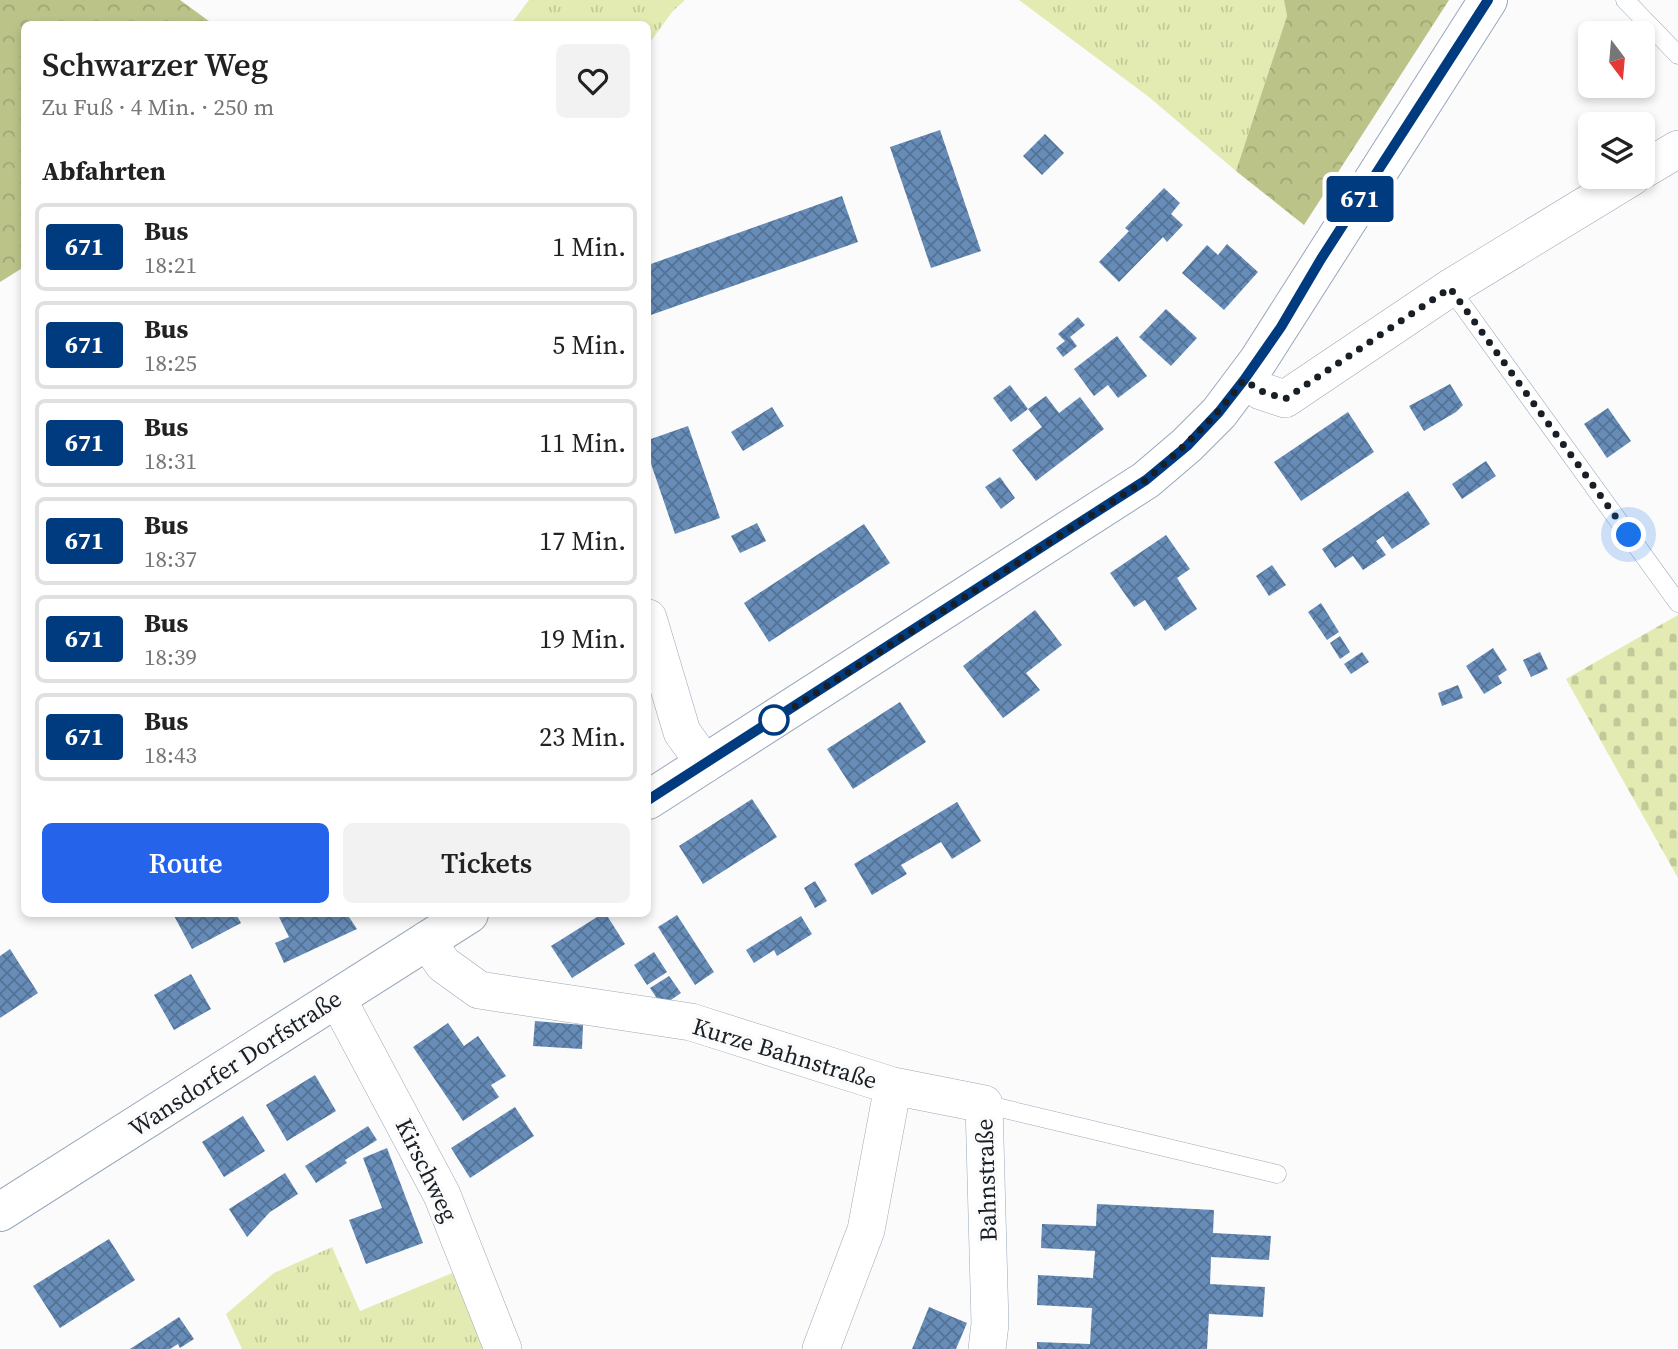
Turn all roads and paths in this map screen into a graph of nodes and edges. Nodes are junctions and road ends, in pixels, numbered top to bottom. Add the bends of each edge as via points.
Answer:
1 (1488, 0) edge
2 (1625, 0) edge
3 (1678, 55) edge
4 (1678, 149) edge
5 (1655, 163) edge
6 (1612, 189) edge
7 (1450, 288) junction
8 (1244, 380) junction
9 (1678, 603) edge
10 (651, 628) edge
11 (705, 764) junction
12 (651, 798) edge
13 (464, 917) edge
14 (427, 940) junction
15 (337, 998) junction
16 (893, 1086) junction
17 (984, 1104) junction
18 (1277, 1174) dead end
19 (0, 1212) edge
20 (503, 1349) edge
21 (821, 1349) edge
22 (987, 1349) edge

1 - 8 street
2 - 3 lane
4 - 5 street
6 - 7 street
7 - 8 street via 1285,399
7 - 9 lane
8 - 11 street via 1187,446 1146,480
10 - 11 street via 682,732
11 - 12 street
13 - 14 street, Wansdorfer Dorfstraße
14 - 15 street, Wansdorfer Dorfstraße
14 - 16 street, Kurze Bahnstraße via 443,964 479,990 691,1022
15 - 19 street, Wansdorfer Dorfstraße
15 - 20 street, Kirschweg via 442,1195
16 - 17 street, Bahnstraße
16 - 21 street, Kurze Bahnstraße via 866,1230
17 - 18 lane
17 - 22 street, Bahnstraße

